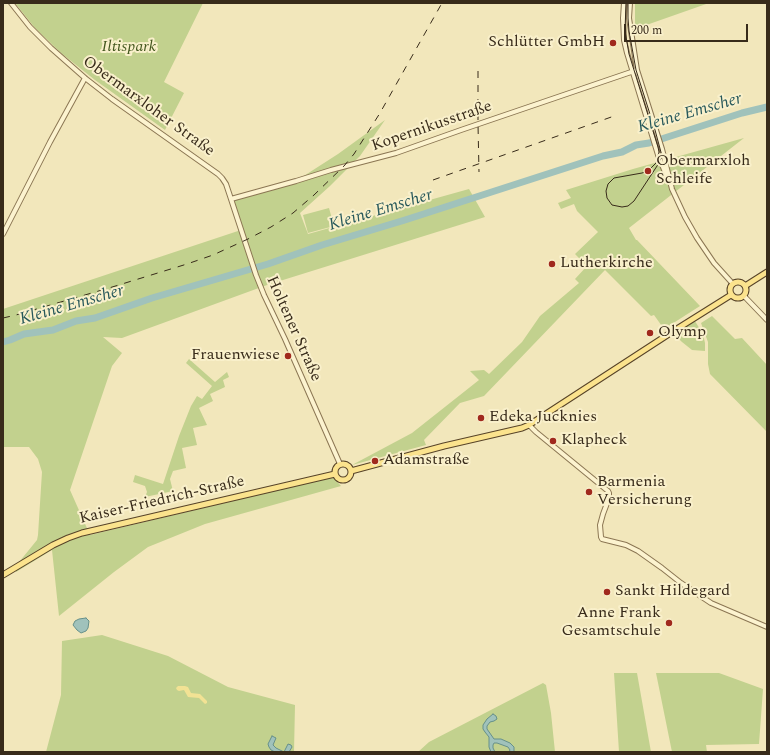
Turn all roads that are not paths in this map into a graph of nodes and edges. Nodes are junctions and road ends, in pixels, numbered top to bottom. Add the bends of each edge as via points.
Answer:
1 (11, 3) edge
2 (624, 3) edge
3 (630, 3) edge
4 (635, 70) junction
5 (85, 78) junction
6 (231, 199) junction
7 (3, 234) edge
8 (767, 272) edge
9 (733, 284) junction
10 (745, 286) junction
11 (731, 295) junction
12 (744, 296) junction
13 (767, 320) edge
14 (529, 425) junction
15 (340, 464) junction
16 (351, 471) junction
17 (335, 474) junction
18 (3, 575) edge
19 (767, 627) edge

1 - 5 street, Obermarxloher Straße via 50,48
2 - 4 street via 624,42
3 - 4 street via 629,18
4 - 6 street, Kopernikusstraße via 396,154
4 - 9 street via 659,150 685,217 714,263
5 - 6 street, Obermarxloher Straße via 218,174 226,184
5 - 7 street
6 - 15 street, Holtener Straße via 267,303
8 - 10 main road
9 - 10 main road via 738,282
9 - 11 main road via 730,288
10 - 12 main road
11 - 12 main road via 736,298
11 - 14 main road
12 - 13 street
14 - 16 main road
14 - 19 street via 608,491 609,498 600,525 602,539 638,551 711,603
15 - 16 main road via 347,465
15 - 17 main road
16 - 17 main road via 350,476 344,480
17 - 18 main road, Kaiser-Friedrich-Straße via 82,533 53,545

